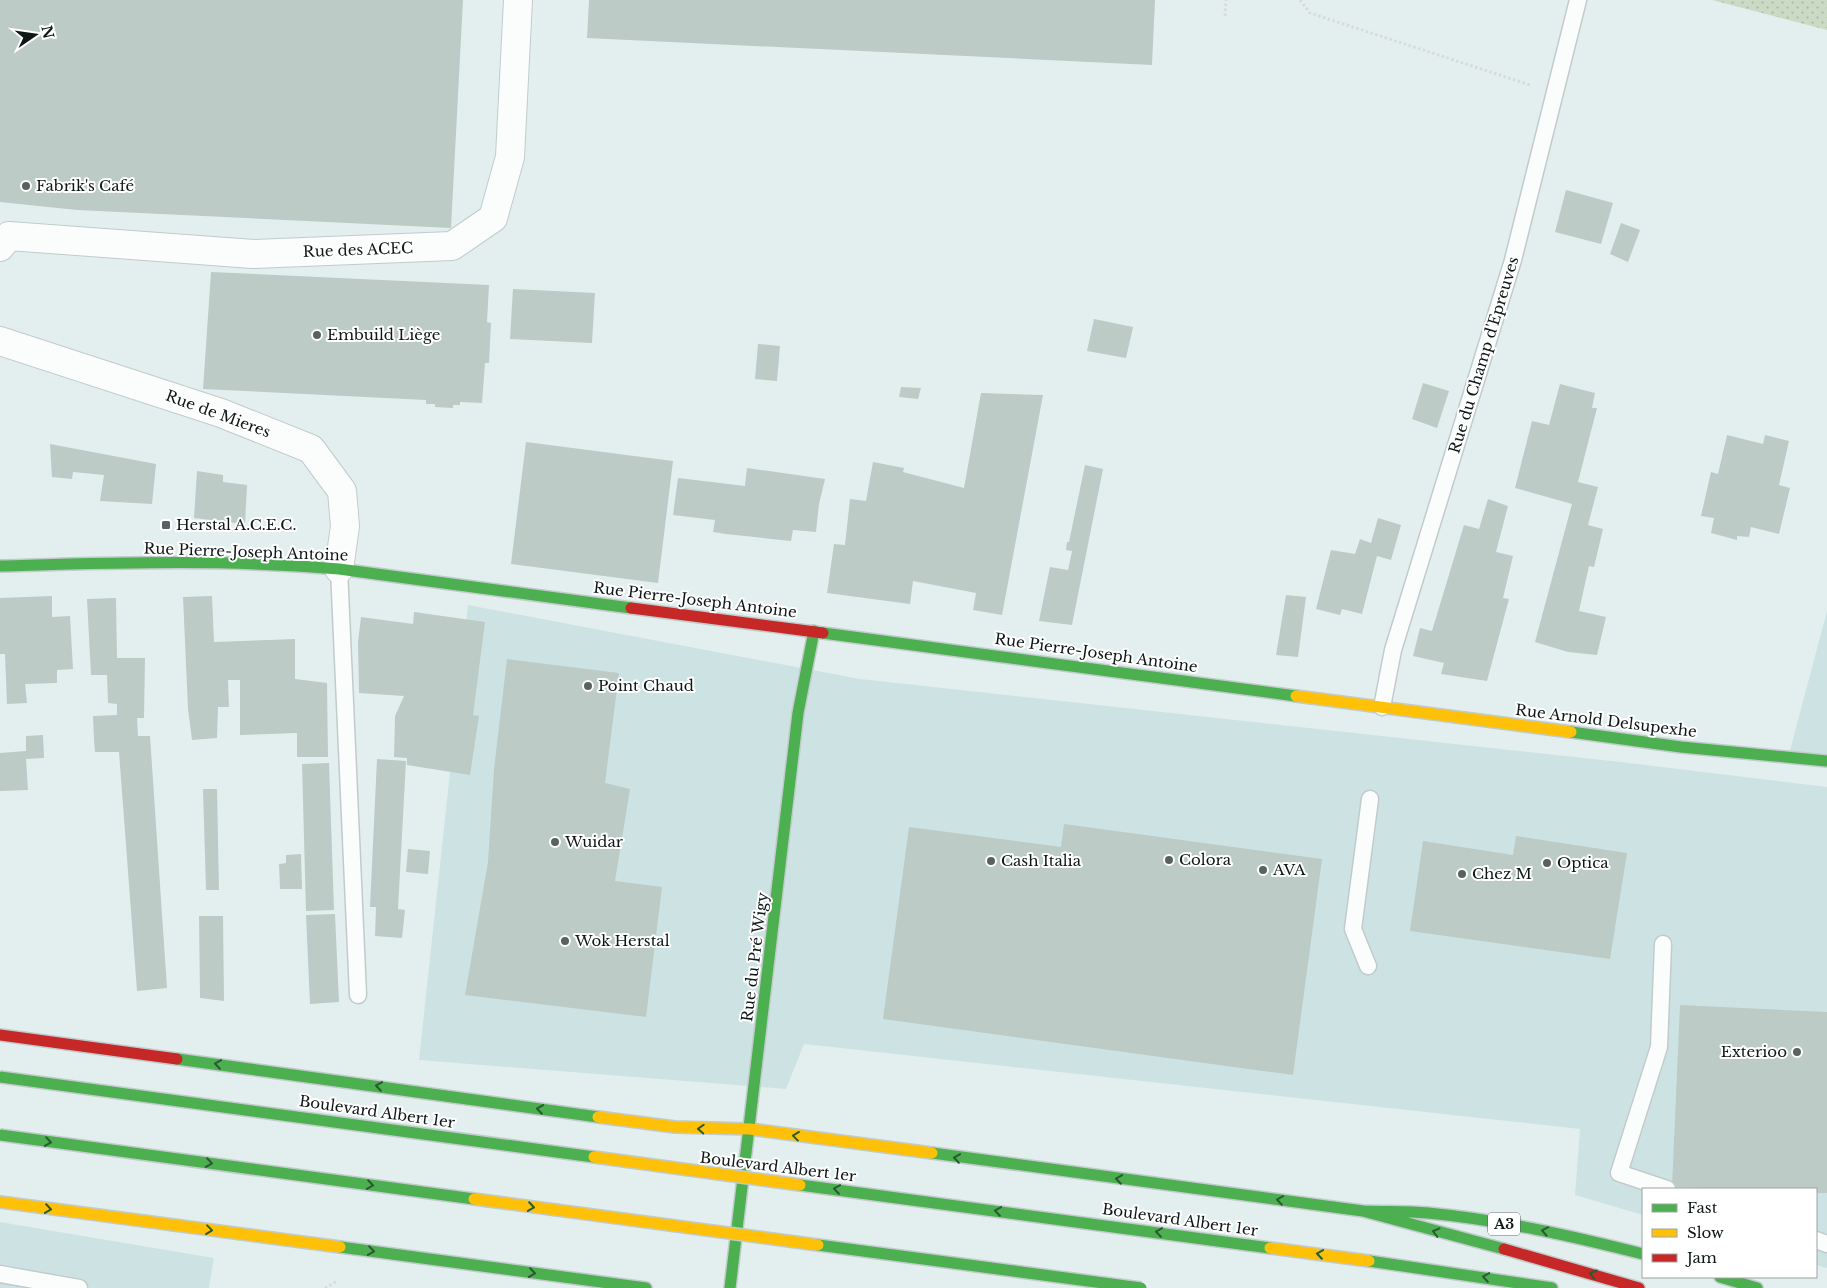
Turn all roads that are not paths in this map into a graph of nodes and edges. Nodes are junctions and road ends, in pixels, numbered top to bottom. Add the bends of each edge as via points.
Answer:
1 (518, 0) edge
2 (1578, 0) edge
3 (0, 247) edge
4 (0, 341) edge
5 (0, 566) edge
6 (339, 569) junction
7 (814, 631) junction
8 (1382, 707) junction
9 (1827, 761) edge
10 (1370, 799) dead end
11 (1663, 944) dead end
12 (1368, 966) dead end
13 (358, 995) dead end
14 (0, 1035) edge
15 (0, 1077) edge
16 (750, 1130) junction
17 (0, 1135) edge
18 (1664, 1188) edge
19 (0, 1202) edge
20 (1363, 1211) junction
21 (1642, 1254) edge
22 (0, 1274) edge
23 (1723, 1278) edge
24 (79, 1288) edge
25 (646, 1288) edge
26 (730, 1288) edge
27 (1141, 1288) edge
28 (1552, 1288) edge
29 (1639, 1288) edge
30 (1757, 1288) edge

1 - 3 street, Rue des ACEC via 510,157 493,218 452,246 253,254 9,236
2 - 8 lane, Rue du Champ d'Epreuves via 1513,260 1393,650
4 - 6 street, Rue de Mieres via 221,413 311,449 342,491 345,526
5 - 6 main road, Rue Pierre-Joseph Antoine via 130,563
6 - 7 main road, Rue Pierre-Joseph Antoine
6 - 13 lane
7 - 8 main road, Rue Pierre-Joseph Antoine
7 - 16 main road, Rue du Pré Wigy via 797,720
8 - 9 main road, Rue Arnold Delsupexhe via 1680,747
10 - 12 lane via 1354,929
11 - 18 lane via 1659,1047 1619,1173
16 -> 14 main road via 638,1123
28 -> 15 main road, Boulevard Albert 1er, bridge
20 -> 16 main road
16 - 26 main road, Rue du Pré Wigy
17 -> 27 main road, bridge
19 -> 25 main road
21 -> 20 main road, A3 via 1501,1223 1426,1213
29 -> 20 main road
22 - 24 lane
23 - 30 main road

